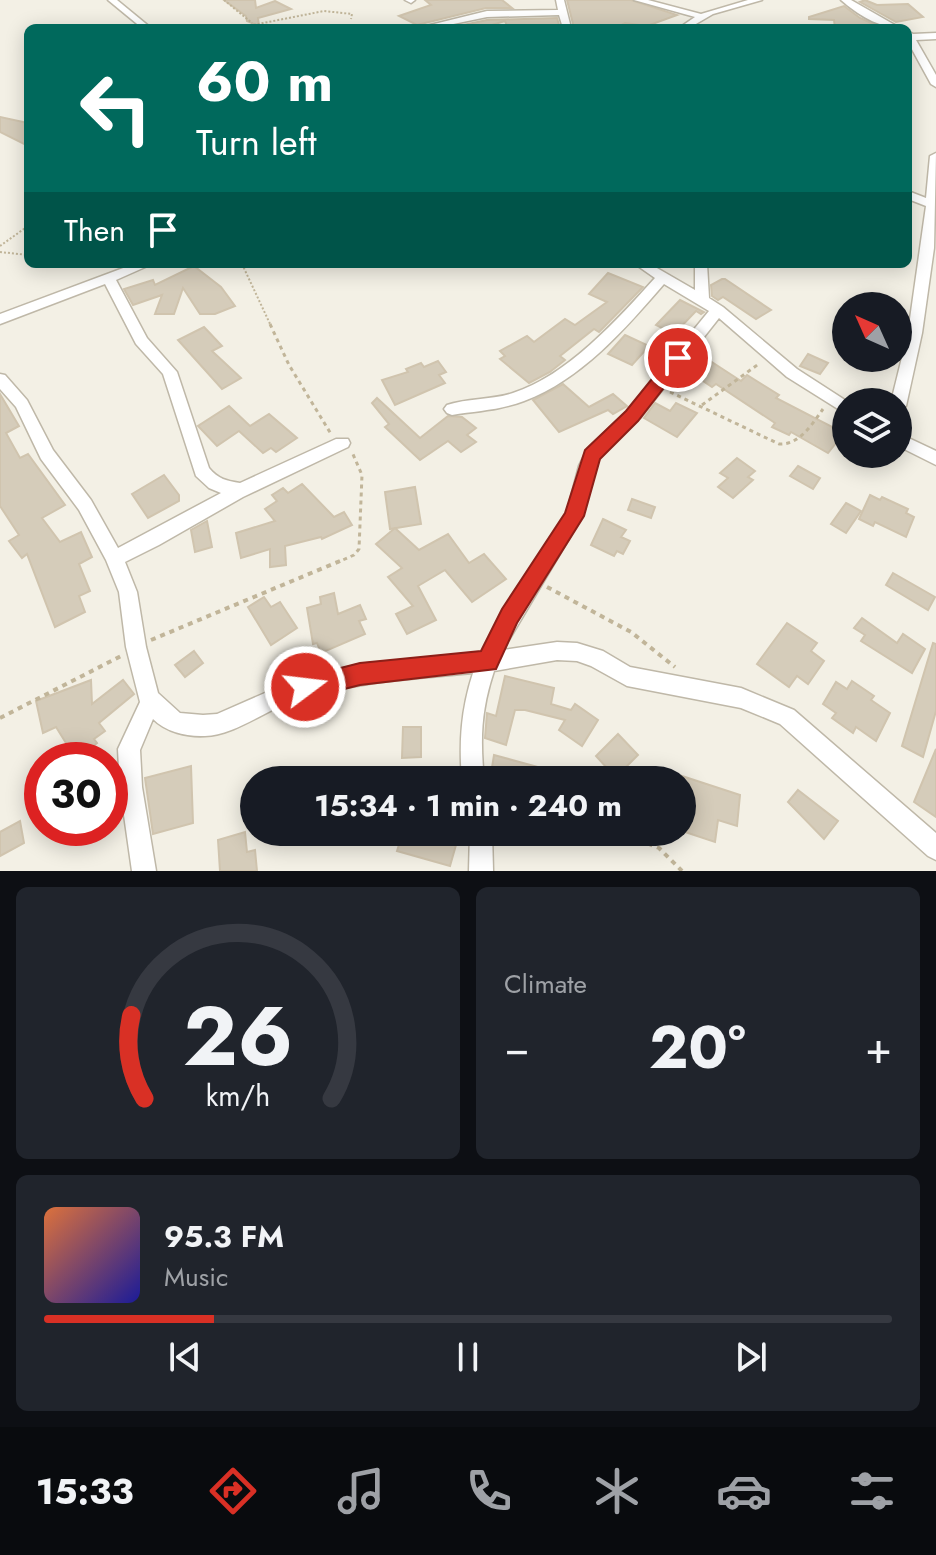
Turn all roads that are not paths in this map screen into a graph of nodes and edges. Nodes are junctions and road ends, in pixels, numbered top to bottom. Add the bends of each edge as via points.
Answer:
1 (112, 0) edge
2 (560, 0) edge
3 (638, 0) edge
4 (758, 0) edge
5 (845, 0) edge
6 (563, 12) junction
7 (700, 16) junction
8 (142, 24) edge
9 (443, 24) edge
10 (566, 24) edge
11 (689, 24) edge
12 (887, 24) edge
13 (912, 35) edge
14 (936, 36) edge
15 (912, 39) edge
16 (936, 84) edge
17 (936, 156) edge
18 (912, 197) edge
19 (932, 209) edge
20 (135, 268) edge
21 (648, 268) edge
22 (702, 268) edge
23 (663, 277) junction
24 (108, 278) junction
25 (710, 304) junction
26 (0, 319) edge
27 (0, 379) edge
28 (902, 388) edge
29 (832, 401) edge
30 (452, 409) dead end
31 (342, 443) road end
32 (912, 446) edge
33 (936, 459) edge
34 (242, 490) junction
35 (114, 558) junction
36 (488, 662) junction
37 (151, 701) junction
38 (471, 766) edge
39 (481, 846) edge
40 (936, 848) edge
41 (144, 871) edge
42 (481, 871) edge

1 - 8 street
2 - 6 street
3 - 7 street
4 - 7 street
5 - 12 street
6 - 9 street via 501,13
6 - 10 street
7 - 11 street
13 - 14 street
15 - 16 street
17 - 19 street
18 - 19 street
19 - 28 street
20 - 24 street
21 - 23 street
22 - 25 street
23 - 25 street
23 - 30 street via 575,362 536,389 505,401
24 - 26 street
24 - 34 street via 141,341 170,372 202,471 214,484
25 - 29 street
25 - 36 street via 656,386 592,455 574,516 509,616
27 - 35 street via 22,404 47,454 85,505
31 - 34 street
32 - 33 street
34 - 35 street
35 - 37 street via 128,592
36 - 37 street via 322,682 203,726 178,723
36 - 38 street via 474,704
36 - 40 street via 577,652 627,676 758,703 798,724
37 - 41 street via 129,749
39 - 42 street

